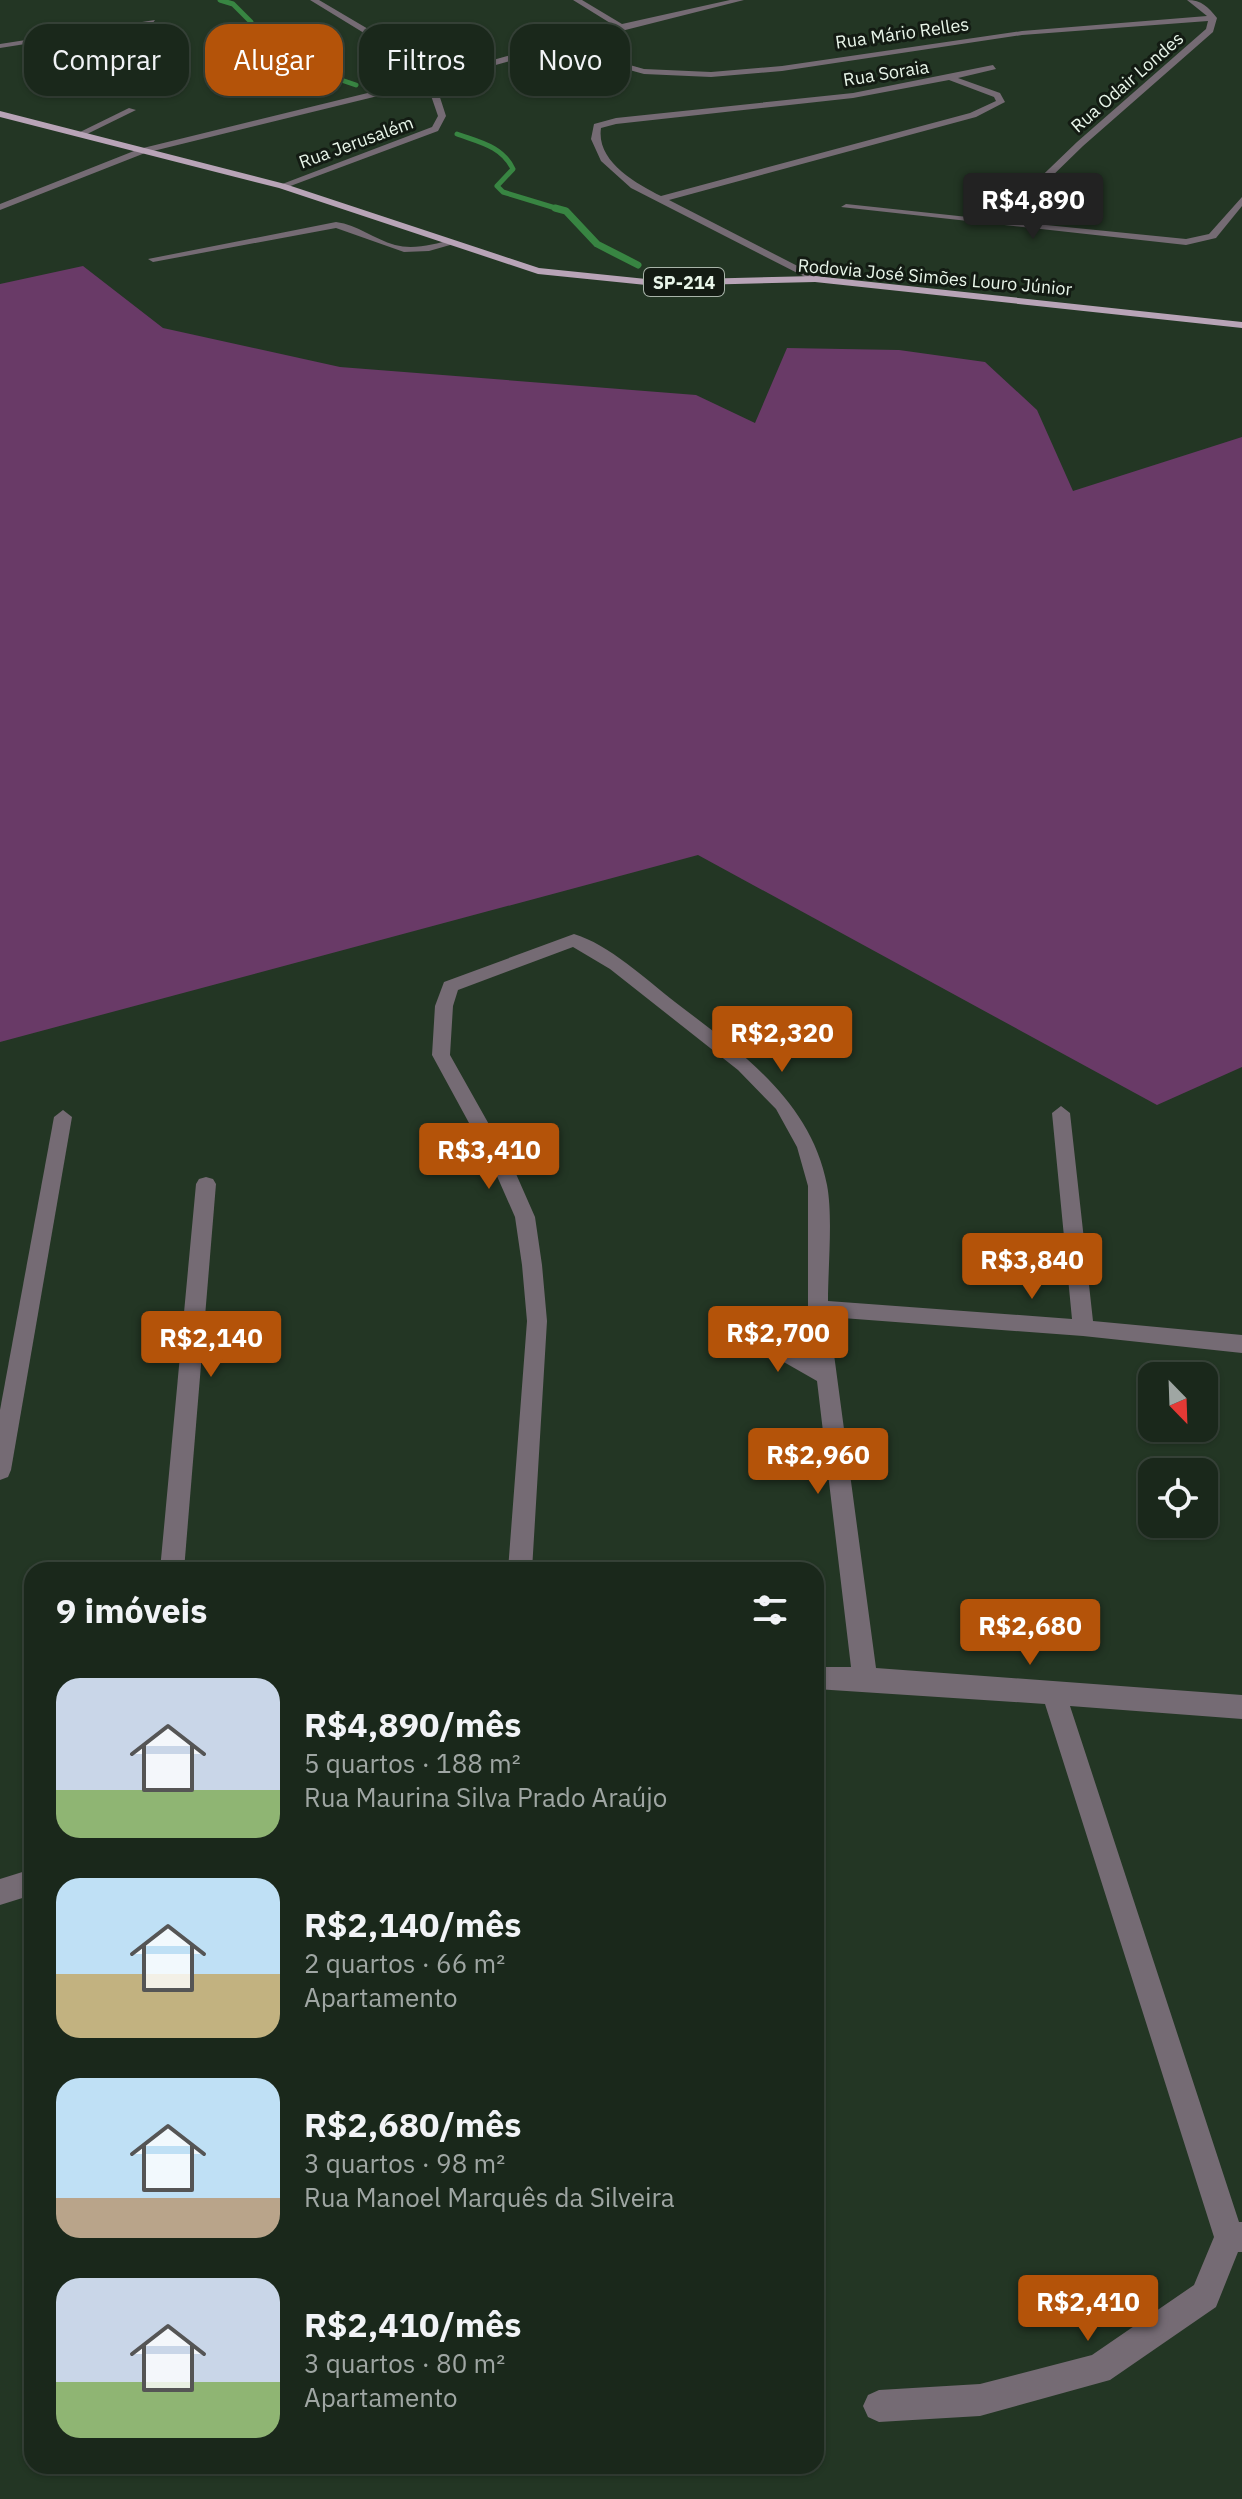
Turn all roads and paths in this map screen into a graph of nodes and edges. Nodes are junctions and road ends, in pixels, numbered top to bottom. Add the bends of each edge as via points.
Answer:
1 (314, 0) edge
2 (577, 0) edge
3 (740, 0) edge
4 (1191, 0) edge
5 (1213, 18) junction
6 (152, 22) dead end
7 (616, 24) edge
8 (359, 25) edge
9 (630, 25) edge
10 (0, 46) edge
11 (993, 67) dead end
12 (630, 68) edge
13 (952, 79) junction
14 (365, 96) edge
15 (435, 96) edge
16 (132, 110) dead end
17 (0, 114) edge
18 (31, 121) junction
19 (82, 133) junction
20 (116, 144) junction
21 (142, 151) junction
22 (282, 186) junction
23 (658, 200) junction
24 (1242, 200) edge
25 (0, 207) edge
26 (846, 207) dead end
27 (1000, 221) junction
28 (452, 243) junction
29 (153, 259) dead end
30 (815, 279) junction
31 (1242, 325) edge
32 (1061, 1113) dead end
33 (63, 1117) dead end
34 (206, 1184) dead end
35 (818, 1308) junction
36 (1083, 1328) junction
37 (1242, 1344) edge
38 (740, 1345) dead end
39 (826, 1376) junction
40 (0, 1470) edge
41 (173, 1562) edge
42 (521, 1562) edge
43 (824, 1678) edge
44 (865, 1679) junction
45 (1054, 1693) junction
46 (1242, 1707) edge
47 (24, 1884) edge
48 (0, 1892) edge
49 (1236, 2237) edge
50 (879, 2406) dead end

1 - 8 street
2 - 7 street
3 - 9 street, Rua Jerusalém
4 - 5 street
5 - 12 street, Rua Mário Relles via 1008,34 707,74
5 - 27 street, Rua Odair Londes via 1210,30
6 - 10 street
11 - 13 street, Rua Soraia
13 - 23 street, Rua Soraia via 997,95 1001,102 973,115
13 - 23 street, Rua Soraia via 597,126 595,139 606,161
14 - 21 street, Rua Jerusalém
15 - 22 street, Rua Jerusalém via 442,116 435,129
16 - 19 street
17 - 18 main road, Rodovia José Simões Louro Júnior / SP-214
18 - 19 main road, Rodovia José Simões Louro Júnior / SP-214
18 - 20 main road, Rodovia José Simões Louro Júnior
19 - 20 main road, Rodovia José Simões Louro Júnior / SP-214
20 - 21 main road, Rodovia José Simões Louro Júnior / SP-214
21 - 22 main road, Rodovia José Simões Louro Júnior / SP-214
21 - 25 street, Rua Jerusalém
22 - 28 main road, Rodovia José Simões Louro Júnior / SP-214
23 - 30 street, Rua Soraia
24 - 27 street via 1212,236 1186,242
26 - 27 street
28 - 29 street via 407,250 354,227 336,225
28 - 30 main road, Rodovia José Simões Louro Júnior / SP-214 via 538,271 598,279
30 - 31 main road, Rodovia José Simões Louro Júnior / SP-214
32 - 36 street
33 - 40 street
34 - 41 street
35 - 36 street
35 - 39 street
35 - 42 street via 818,1186 806,1147 783,1105 744,1065 616,965 574,940 450,986 441,1055 525,1217 532,1265 537,1321
36 - 37 street
38 - 39 street via 787,1353
39 - 44 street
43 - 44 street
44 - 45 street
45 - 46 street
45 - 49 street
47 - 48 street
49 - 50 street via 1205,2296 1099,2369 980,2400

